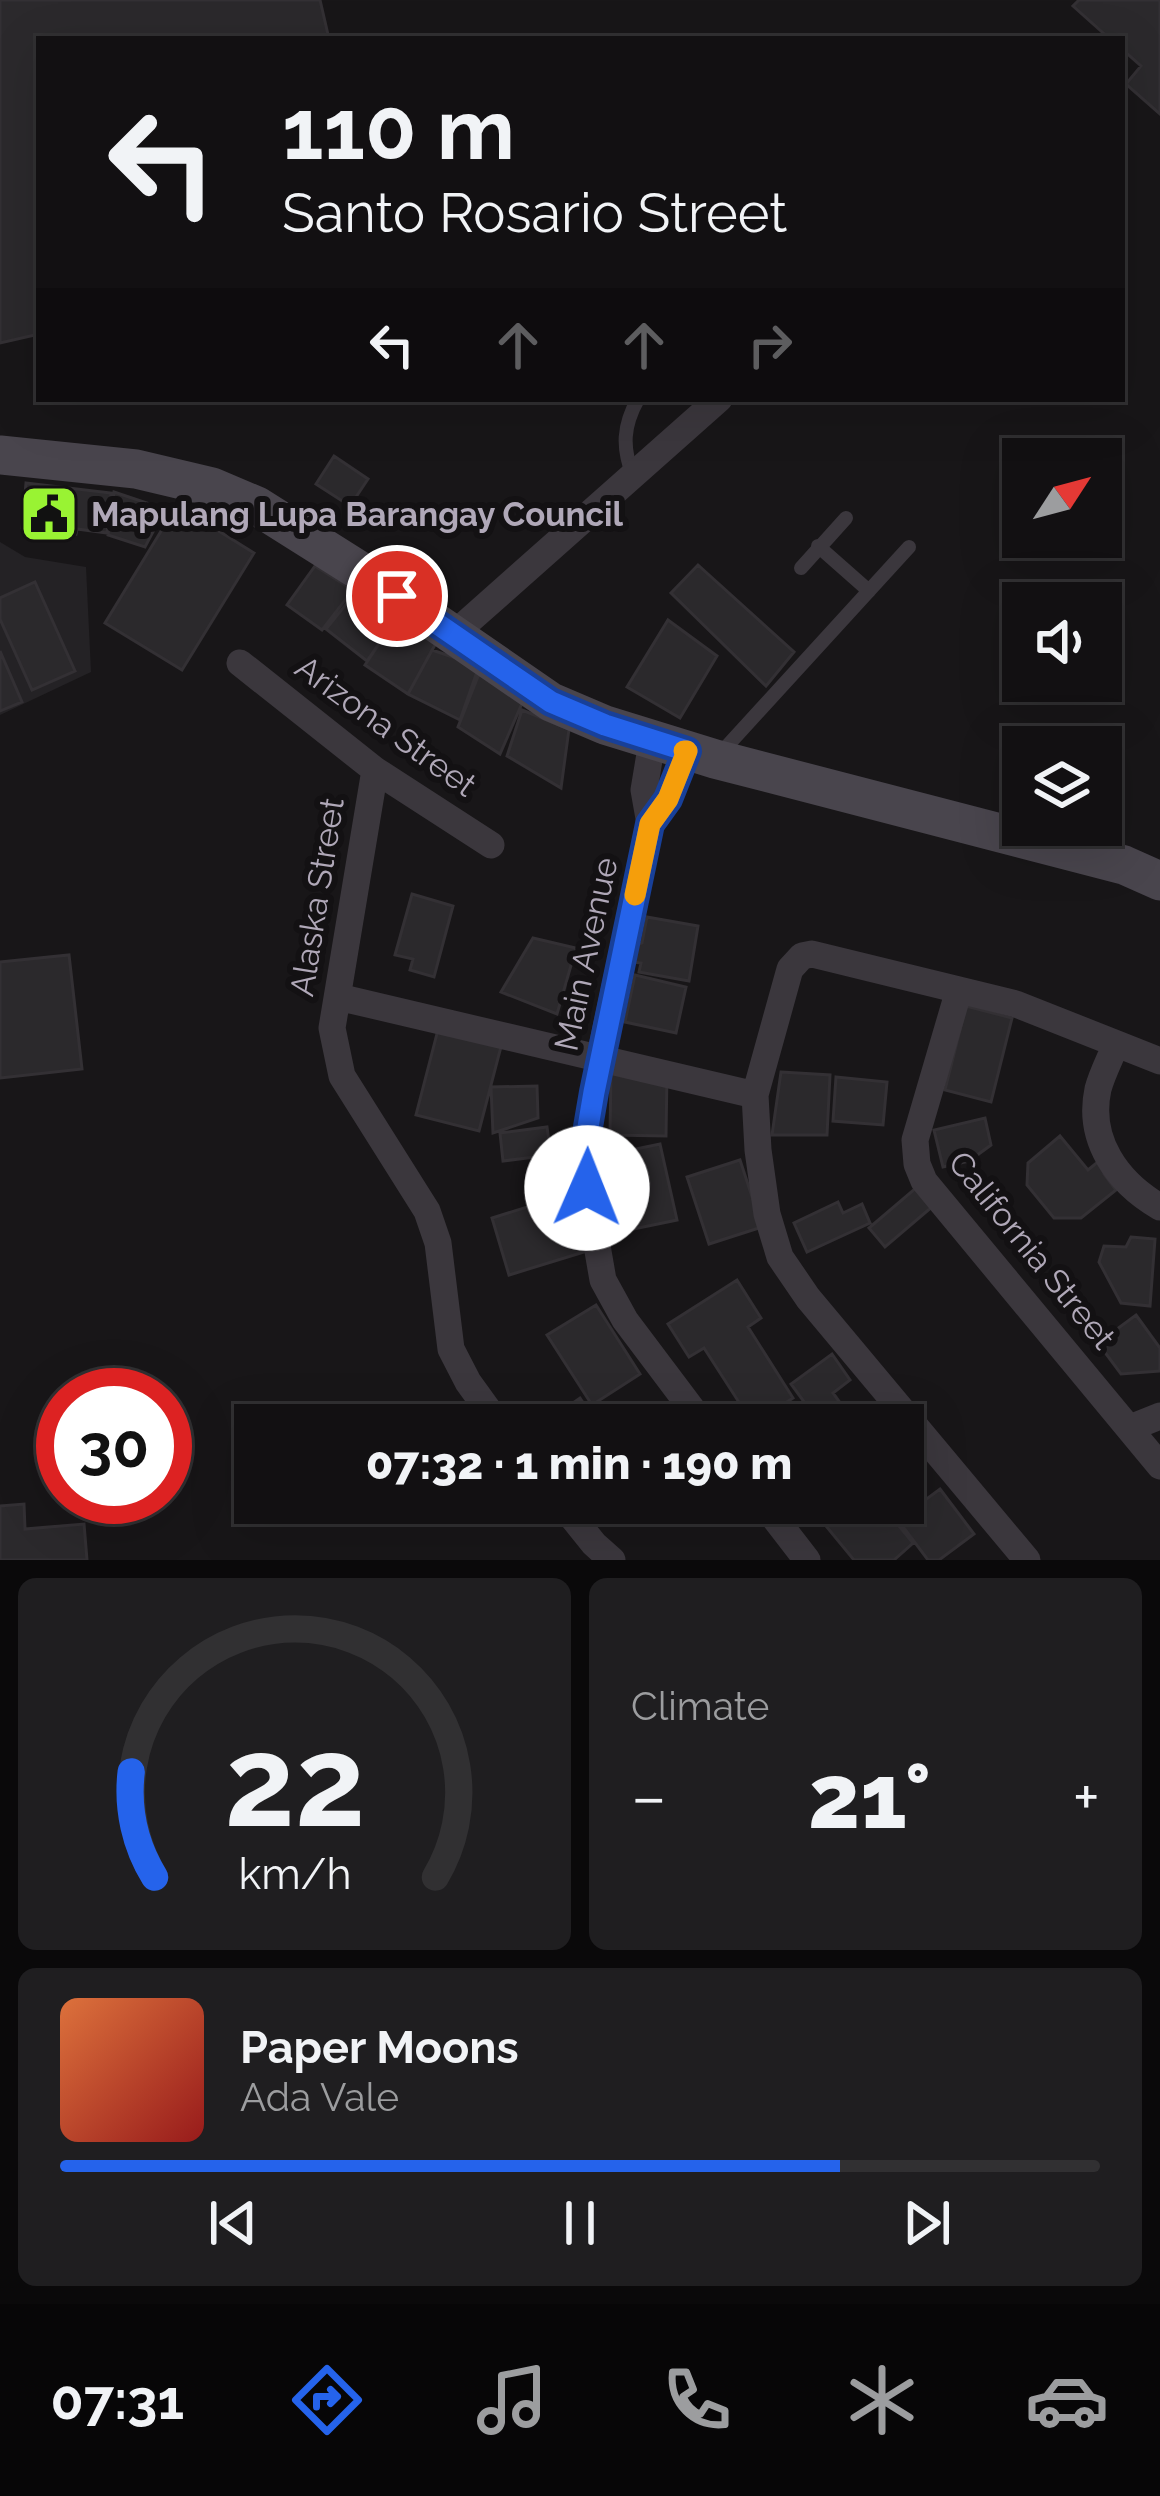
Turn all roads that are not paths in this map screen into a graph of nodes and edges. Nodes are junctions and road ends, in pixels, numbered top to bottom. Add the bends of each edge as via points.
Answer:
1 (637, 402) edge
2 (716, 402) edge
3 (0, 455) edge
4 (633, 476) junction
5 (846, 518) dead end
6 (818, 546) junction
7 (909, 547) dead end
8 (801, 568) dead end
9 (869, 591) junction
10 (454, 634) junction
11 (240, 663) dead end
12 (684, 751) junction
13 (375, 770) junction
14 (491, 845) dead end
15 (1160, 881) edge
16 (958, 990) junction
17 (338, 997) junction
18 (1116, 1044) junction
19 (601, 1057) junction
20 (1160, 1061) edge
21 (755, 1095) junction
22 (1160, 1207) edge
23 (483, 1404) edge
24 (688, 1404) edge
25 (1160, 1415) edge
26 (1130, 1428) junction
27 (1160, 1466) edge
28 (578, 1524) edge
29 (776, 1524) edge
30 (796, 1556) edge
31 (612, 1560) edge
32 (1027, 1560) edge

1 - 4 lane via 624,433
2 - 4 street
3 - 10 street via 136,469 233,495
4 - 10 street
5 - 6 lane
6 - 8 lane
6 - 9 lane
7 - 9 lane
9 - 12 lane
10 - 12 street via 551,702
11 - 13 street, Arizona Street
12 - 15 street
12 - 19 street, Main Avenue via 650,824
13 - 14 street, Arizona Street
13 - 17 street, Alaska Street
16 - 18 street
16 - 21 street via 802,956 790,969
16 - 26 street, California Street via 915,1140 916,1164
17 - 19 street
17 - 23 street, Alaska Street via 332,1028 342,1076 428,1211 451,1349
18 - 20 street
18 - 22 street via 1098,1090 1096,1134 1114,1167
19 - 21 street
19 - 24 street, Main Avenue via 587,1188 603,1280
21 - 32 street via 766,1214 780,1257
25 - 26 street
26 - 27 street, California Street
28 - 31 street
29 - 30 street

